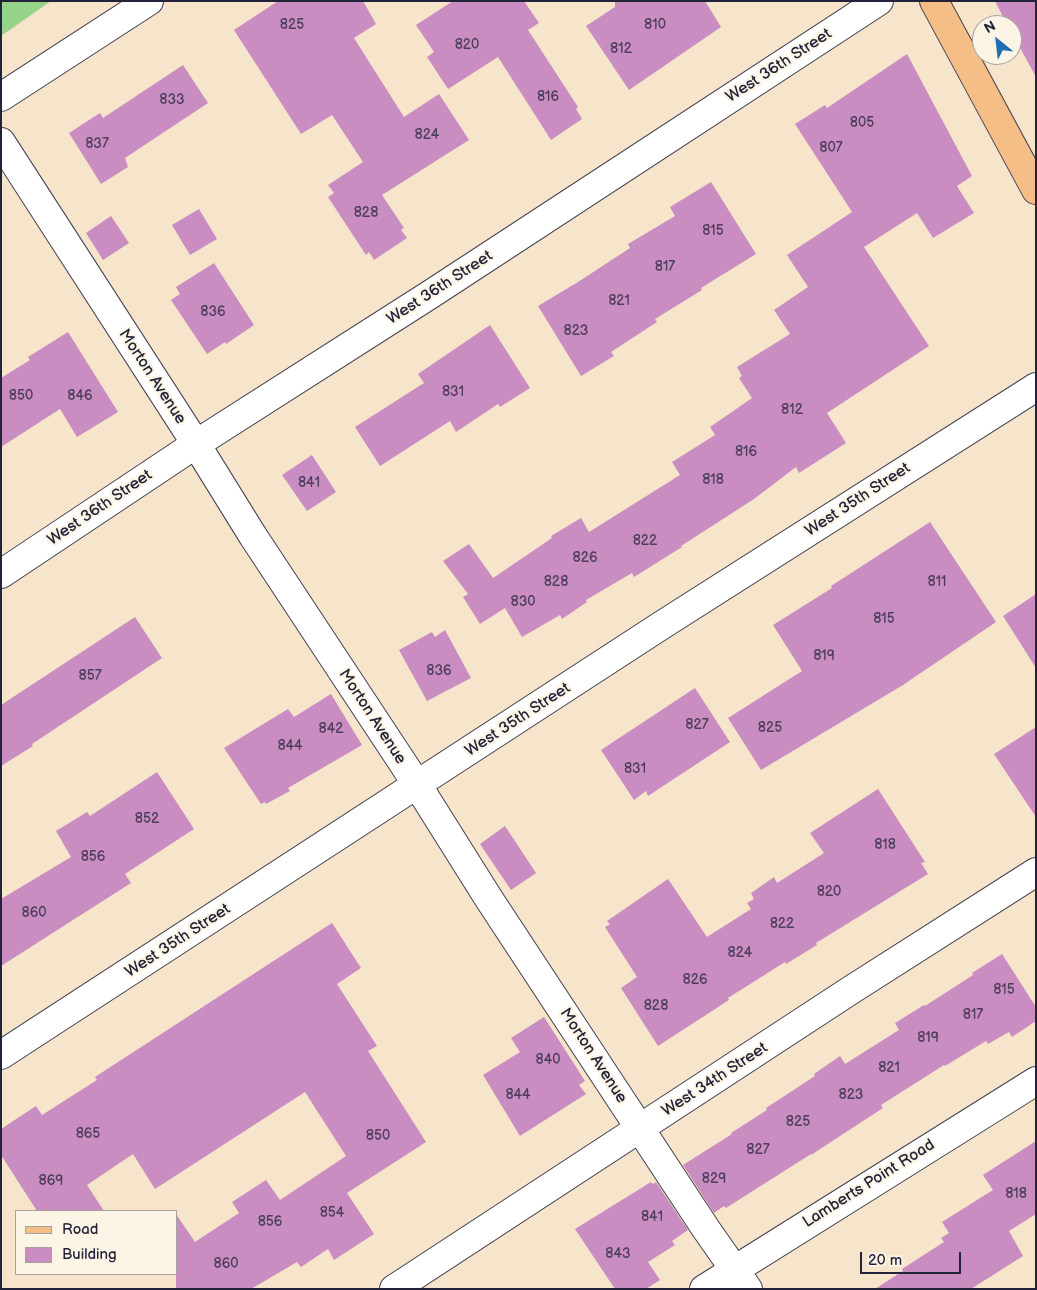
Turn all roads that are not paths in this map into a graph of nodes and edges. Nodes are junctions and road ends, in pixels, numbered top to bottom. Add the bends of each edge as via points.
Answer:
1 (149, 1) edge
2 (879, 1) edge
3 (934, 1) edge
4 (1, 97) edge
5 (1, 142) edge
6 (1036, 190) edge
7 (1036, 387) edge
8 (196, 444) junction
9 (1, 574) edge
10 (418, 786) junction
11 (1036, 872) edge
12 (1, 1056) edge
13 (1036, 1080) edge
14 (641, 1129) junction
15 (741, 1279) edge
16 (394, 1289) edge
17 (704, 1289) edge

1 - 4 street
2 - 8 street, West 36th Street
3 - 6 main road
5 - 8 street, Morton Avenue
7 - 10 street, West 35th Street via 670,620
8 - 9 street, West 36th Street
8 - 10 street, Morton Avenue via 252,536
10 - 12 street, West 35th Street
10 - 14 street, Morton Avenue
11 - 14 street, West 34th Street
13 - 15 street, Lamberts Point Road
14 - 15 street, Morton Avenue
14 - 16 street, West 34th Street
15 - 17 street, Lamberts Point Road

